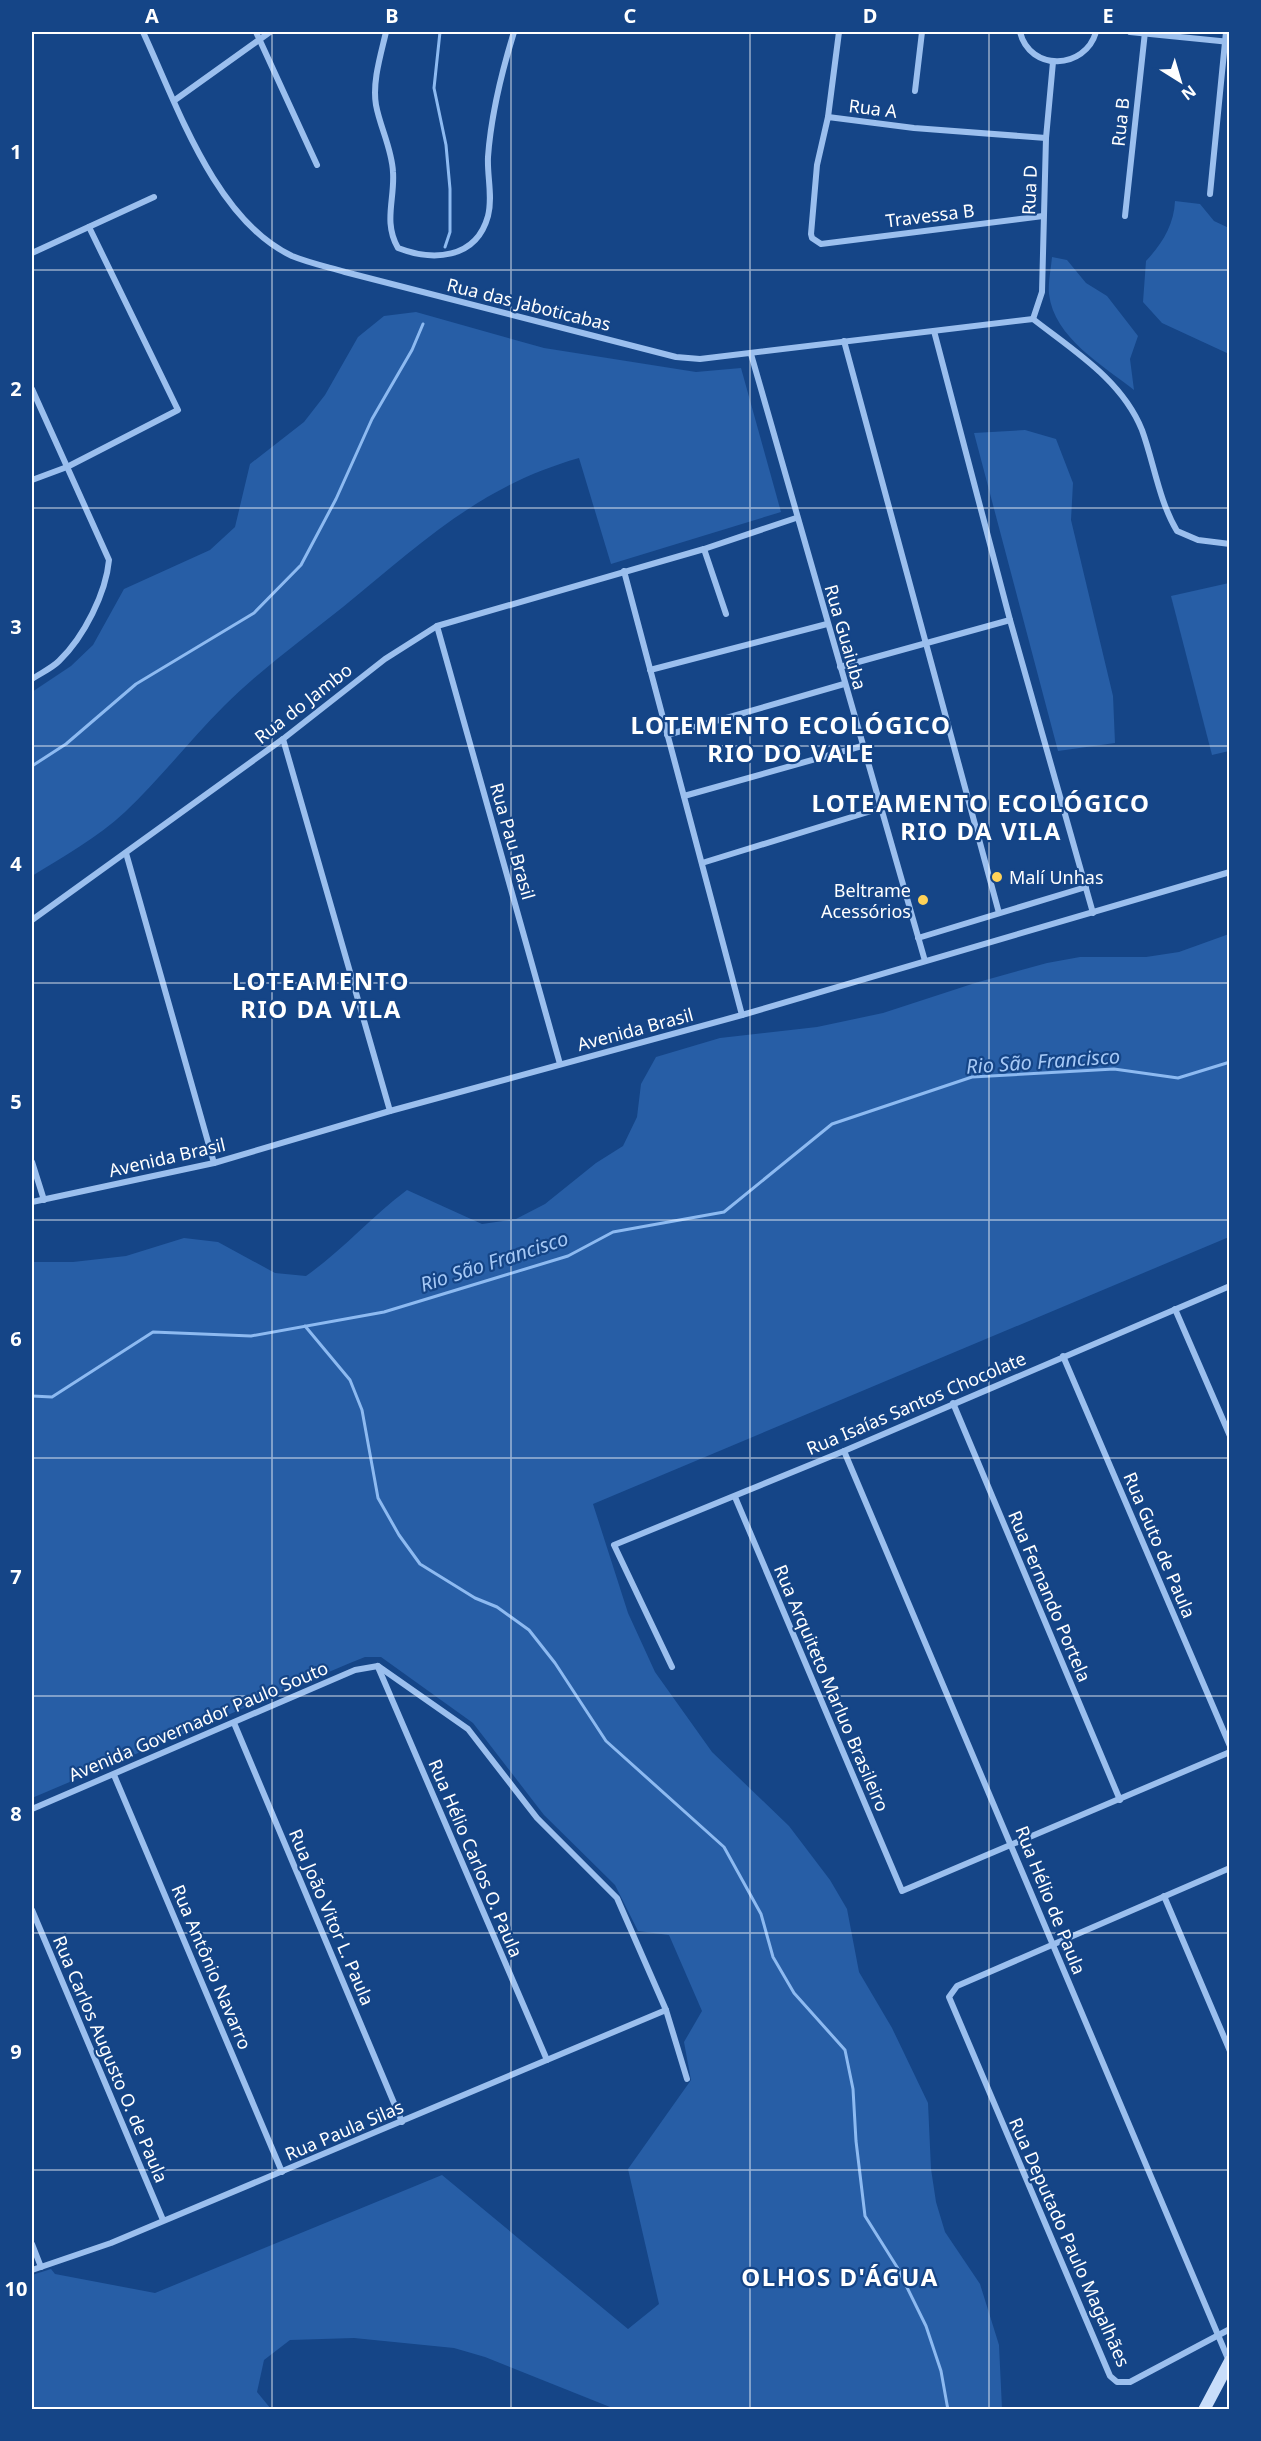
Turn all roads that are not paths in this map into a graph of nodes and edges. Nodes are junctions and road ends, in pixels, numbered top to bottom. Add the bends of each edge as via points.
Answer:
1 (143, 32) edge
2 (270, 32) edge
3 (386, 32) edge
4 (514, 32) edge
5 (839, 32) edge
6 (922, 32) edge
7 (1020, 32) edge
8 (1096, 32) edge
9 (1130, 32) edge
10 (1145, 32) edge
11 (1226, 32) edge
12 (258, 35) edge
13 (1227, 42) edge
14 (1053, 62) junction
15 (915, 91) dead end
16 (175, 100) junction
17 (828, 117) junction
18 (1047, 138) junction
19 (317, 165) dead end
20 (1210, 194) dead end
21 (154, 197) dead end
22 (1043, 216) junction
23 (1125, 216) dead end
24 (89, 227) junction
25 (820, 244) joint
26 (32, 253) edge
27 (1033, 319) junction
28 (934, 331) junction
29 (844, 341) junction
30 (751, 354) junction
31 (32, 389) edge
32 (67, 467) junction
33 (32, 480) edge
34 (796, 518) junction
35 (1230, 544) edge
36 (704, 549) junction
37 (624, 571) junction
38 (726, 614) dead end
39 (1010, 620) junction
40 (827, 624) junction
41 (437, 626) junction
42 (924, 644) junction
43 (840, 667) junction
44 (650, 670) junction
45 (32, 679) edge
46 (844, 684) junction
47 (667, 735) junction
48 (284, 739) junction
49 (862, 746) junction
50 (684, 796) junction
51 (881, 808) junction
52 (126, 853) junction
53 (702, 863) junction
54 (1230, 872) edge
55 (1086, 887) junction
56 (999, 913) junction
57 (1094, 913) junction
58 (32, 920) edge
59 (918, 938) junction
60 (925, 961) junction
61 (742, 1015) junction
62 (560, 1064) junction
63 (390, 1111) junction
64 (32, 1162) edge
65 (214, 1163) junction
66 (44, 1200) junction
67 (32, 1202) edge
68 (1230, 1286) edge
69 (1175, 1309) junction
70 (1063, 1356) junction
71 (953, 1403) junction
72 (1230, 1436) edge
73 (844, 1450) junction
74 (735, 1497) junction
75 (378, 1666) junction
76 (672, 1666) dead end
77 (234, 1723) junction
78 (1230, 1746) edge
79 (1230, 1752) edge
80 (114, 1775) junction
81 (1120, 1800) junction
82 (32, 1809) edge
83 (1013, 1844) junction
84 (1230, 1868) edge
85 (1164, 1896) junction
86 (32, 1910) edge
87 (1052, 1943) junction
88 (666, 2010) junction
89 (1230, 2051) edge
90 (547, 2060) junction
91 (687, 2079) dead end
92 (402, 2122) junction
93 (282, 2172) junction
94 (163, 2220) junction
95 (32, 2244) edge
96 (41, 2267) junction
97 (32, 2270) edge
98 (1230, 2329) edge
99 (1219, 2333) junction
100 (1229, 2361) edge
101 (1204, 2409) edge

1 - 16 street, Rua das Jaboticabas
2 - 12 street
3 - 4 street via 375,103 393,169 388,220 398,248 428,256 448,256 460,251 475,239 488,218 488,158 495,106
5 - 17 street
6 - 15 street
7 - 14 street via 1029,50
8 - 14 street via 1077,58
9 - 10 street
10 - 13 street
10 - 23 street, Rua B
11 - 13 street
12 - 16 street
12 - 19 street
13 - 20 street
14 - 18 street, Rua D
16 - 30 street, Rua das Jaboticabas via 226,200 261,235 292,256 676,357
17 - 18 street, Rua A
17 - 25 street, Rua A via 812,209 812,238
18 - 22 street, Rua D
21 - 24 street
22 - 25 street, Travessa B
22 - 27 street, Rua D via 1042,292
24 - 26 street
24 - 32 street via 178,410
27 - 28 street, Rua das Jaboticabas
27 - 35 street via 1114,384 1129,404 1177,531 1198,540
28 - 29 street, Rua das Jaboticabas
28 - 39 street
29 - 30 street, Rua das Jaboticabas
29 - 42 street
30 - 34 street, Rua Guaiuba
31 - 32 street
32 - 33 street
32 - 45 street via 104,544 108,573 72,646 57,663
34 - 36 street, Rua do Jambo
34 - 40 street, Rua Guaiuba
36 - 37 street, Rua do Jambo
36 - 38 street
37 - 41 street, Rua do Jambo
37 - 44 street
39 - 42 street
39 - 55 street
40 - 43 street, Rua Guaiuba
40 - 44 street
41 - 48 street, Rua do Jambo via 385,659
41 - 62 street, Rua Pau Brasil
42 - 43 street
42 - 56 street
43 - 46 street, Rua Guaiuba
44 - 47 street
46 - 47 street
46 - 49 street, Rua Guaiuba
47 - 50 street
48 - 52 street, Rua do Jambo
48 - 63 street
49 - 50 street
49 - 51 street, Rua Guaiuba
50 - 53 street
51 - 53 street
51 - 59 street, Rua Guaiuba
52 - 58 street, Rua do Jambo
52 - 65 street
53 - 61 street
54 - 57 street, Avenida Brasil
55 - 56 street
55 - 57 street
56 - 59 street
57 - 60 street, Avenida Brasil
59 - 60 street, Rua Guaiuba
60 - 61 street, Avenida Brasil
61 - 62 street, Avenida Brasil
62 - 63 street, Avenida Brasil
63 - 65 street, Avenida Brasil
64 - 66 street
65 - 66 street, Avenida Brasil
66 - 67 street, Avenida Brasil
68 - 69 street, Rua Isaías Santos Chocolate
69 - 70 street, Rua Isaías Santos Chocolate
69 - 72 street
70 - 71 street, Rua Isaías Santos Chocolate
70 - 78 street, Rua Guto de Paula
71 - 73 street, Rua Isaías Santos Chocolate
71 - 81 street, Rua Fernando Portela
73 - 74 street, Rua Isaías Santos Chocolate
73 - 83 street, Rua Hélio de Paula
74 - 76 street, Rua Isaías Santos Chocolate via 614,1545
74 - 83 street, Rua Arquiteto Marluo Brasileiro via 902,1891
75 - 77 street, Avenida Governador Paulo Souto via 355,1670
75 - 88 street via 468,1729 537,1818 608,1887 623,1910
75 - 90 street, Rua Hélio Carlos O. Paula
77 - 80 street, Avenida Governador Paulo Souto
77 - 92 street, Rua João Vitor L. Paula
79 - 81 street
80 - 82 street, Avenida Governador Paulo Souto
80 - 93 street, Rua Antônio Navarro
81 - 83 street
83 - 87 street, Rua Hélio de Paula
84 - 85 street
85 - 87 street
85 - 89 street
86 - 94 street, Rua Carlos Augusto O. de Paula
87 - 99 street, Rua Hélio de Paula
87 - 99 street, Rua Deputado Paulo Magalhães via 957,1986 949,1997 1110,2376 1117,2382 1130,2382
88 - 90 street, Rua Paula Silas
88 - 91 street
90 - 92 street, Rua Paula Silas
92 - 93 street, Rua Paula Silas
93 - 94 street, Rua Paula Silas
94 - 96 street, Rua Paula Silas
95 - 96 street
96 - 97 street, Rua Paula Silas
98 - 99 street, Rua Deputado Paulo Magalhães
99 - 100 street, Rua Hélio de Paula
100 - 101 street

